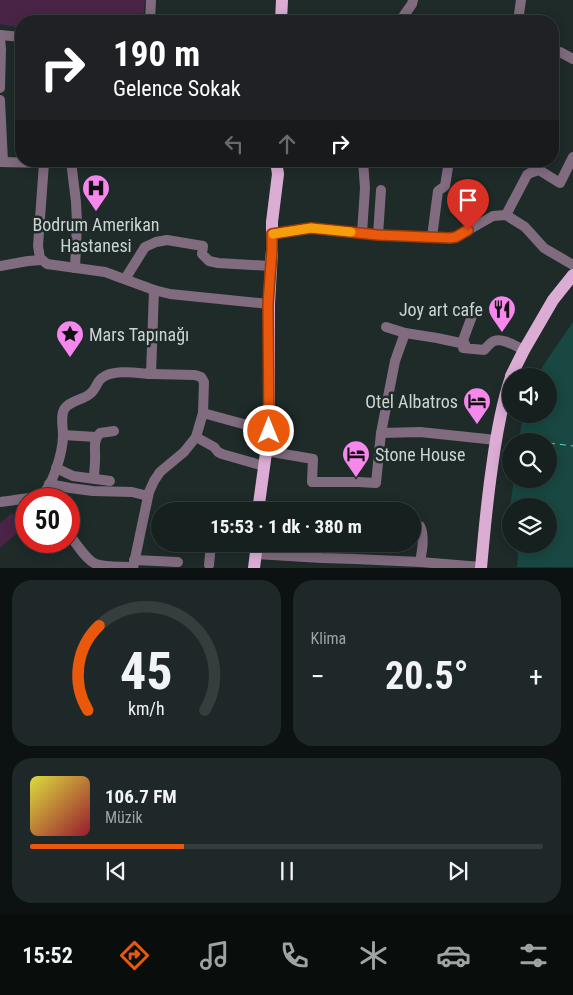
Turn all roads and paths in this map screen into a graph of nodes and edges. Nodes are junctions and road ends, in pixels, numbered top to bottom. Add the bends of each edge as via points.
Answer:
1 (151, 0) edge
2 (282, 0) edge
3 (414, 0) edge
4 (521, 0) edge
5 (150, 15) edge
6 (281, 15) edge
7 (404, 15) edge
8 (519, 15) edge
9 (0, 37) edge
10 (15, 37) edge
11 (559, 52) edge
12 (573, 59) edge
13 (0, 88) edge
14 (0, 100) edge
15 (573, 157) edge
16 (1, 162) edge
17 (15, 162) edge
18 (44, 167) edge
19 (72, 167) edge
20 (277, 167) edge
21 (363, 167) edge
22 (447, 167) edge
23 (380, 190) dead end
24 (506, 216) junction
25 (362, 233) junction
26 (272, 234) junction
27 (378, 235) junction
28 (432, 238) junction
29 (42, 260) junction
30 (573, 265) edge
31 (0, 266) edge
32 (271, 266) junction
33 (75, 268) junction
34 (573, 275) edge
35 (124, 279) junction
36 (154, 290) junction
37 (268, 304) junction
38 (472, 316) dead end
39 (386, 327) dead end
40 (405, 333) junction
41 (462, 343) junction
42 (524, 350) junction
43 (515, 368) edge
44 (151, 374) junction
45 (502, 411) edge
46 (202, 413) junction
47 (114, 431) dead end
48 (269, 431) junction
49 (382, 433) junction
50 (63, 435) junction
51 (96, 437) junction
52 (196, 437) junction
53 (496, 440) junction
54 (266, 450) junction
55 (264, 466) junction
56 (56, 468) junction
57 (94, 478) junction
58 (110, 480) dead end
59 (49, 484) junction
60 (47, 488) edge
61 (148, 496) junction
62 (15, 500) edge
63 (0, 502) edge
64 (259, 502) edge
65 (421, 528) edge
66 (80, 548) edge
67 (210, 552) edge
68 (257, 552) edge
69 (272, 552) edge
70 (293, 556) junction
71 (178, 562) dead end
72 (394, 564) edge
73 (427, 564) edge
74 (133, 565) edge
75 (209, 565) dead end
76 (459, 566) edge
77 (481, 567) edge
78 (254, 568) edge
79 (292, 568) edge

1 - 5 street
2 - 6 main road
3 - 7 street
4 - 8 street
9 - 10 street
9 - 13 street
11 - 12 street
14 - 16 street
15 - 24 street via 560,182 539,170 527,175
16 - 17 street
18 - 29 street via 38,246
19 - 33 street via 78,223
20 - 26 main road
21 - 25 street
22 - 28 street via 445,186 438,191
23 - 27 street
24 - 28 street via 493,216 456,237
24 - 30 street via 525,227 544,248
25 - 26 street via 311,228
25 - 27 street
26 - 32 main road
27 - 28 street
29 - 31 street
29 - 33 street via 47,264
32 - 35 street via 209,261 202,254 203,246 167,240 145,247
32 - 37 main road
33 - 35 street via 105,272
34 - 42 main road via 553,300
35 - 36 street
36 - 37 street
36 - 44 street
37 - 48 main road
38 - 41 street
39 - 40 street
40 - 41 street
40 - 49 street via 395,361
41 - 42 street via 464,348 484,350 494,341 506,341
42 - 43 main road
44 - 46 street via 201,377 204,382
44 - 50 street via 112,373 102,378 92,392 72,402 63,411
45 - 53 main road
46 - 48 street
46 - 52 street
47 - 51 street via 100,433
48 - 54 main road
49 - 53 street via 420,432
49 - 54 street via 376,483 312,482 313,459
50 - 51 street
50 - 56 street
51 - 57 street
52 - 55 street via 222,454
52 - 61 street via 160,472
53 - 77 main road
54 - 55 main road
55 - 64 main road
56 - 57 street via 73,476
56 - 59 street
57 - 58 street
59 - 60 street
59 - 61 street
61 - 74 street
62 - 63 street
65 - 73 street via 422,550
66 - 74 street via 95,563
67 - 75 street
68 - 78 main road
69 - 70 street
70 - 72 street
70 - 79 street
71 - 74 street
72 - 73 street
73 - 76 street
76 - 77 street

